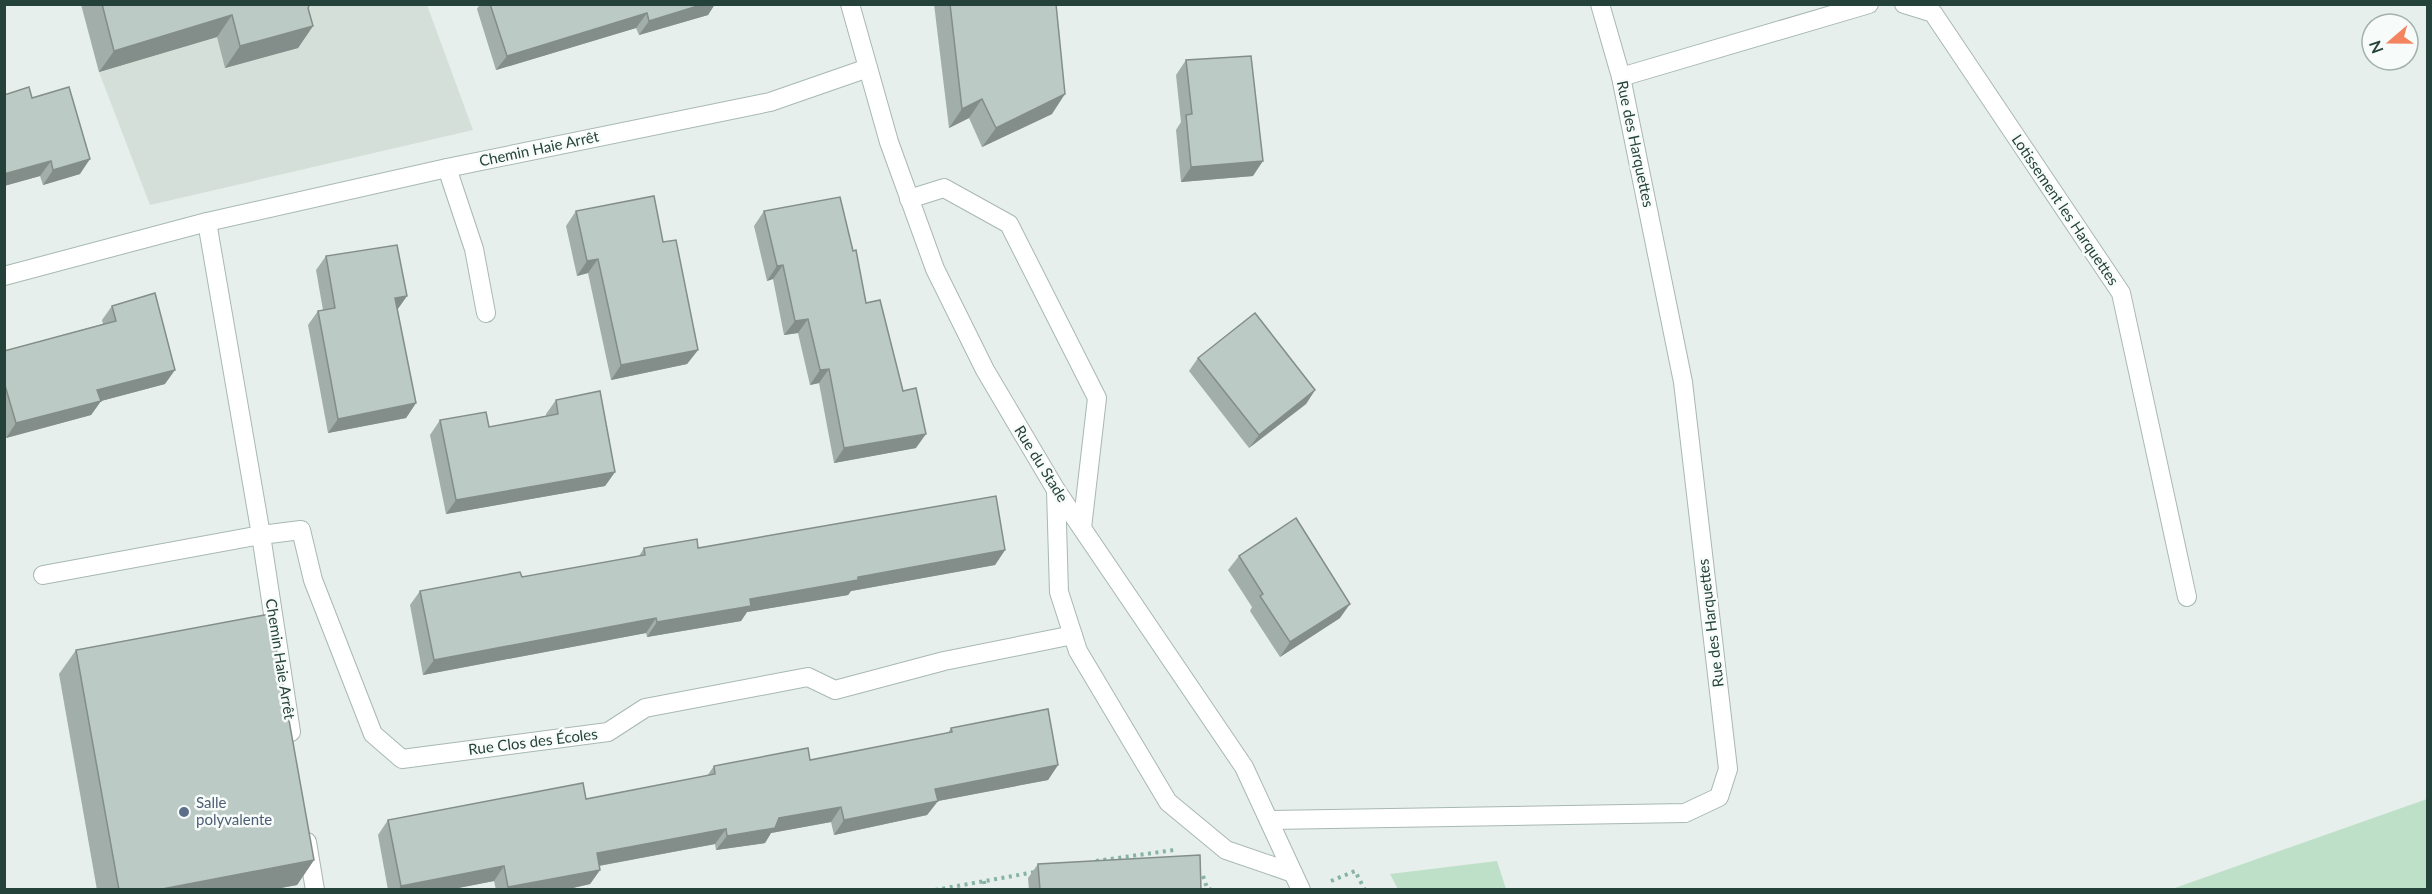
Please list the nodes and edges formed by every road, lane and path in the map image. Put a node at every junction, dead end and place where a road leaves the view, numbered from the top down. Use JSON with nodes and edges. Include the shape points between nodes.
{"nodes":[{"id":1,"x":850,"y":4,"type":"edge"},
{"id":2,"x":1600,"y":4,"type":"edge"},
{"id":3,"x":1869,"y":4,"type":"edge"},
{"id":4,"x":1904,"y":4,"type":"edge"},
{"id":5,"x":868,"y":68,"type":"junction"},
{"id":6,"x":1622,"y":77,"type":"junction"},
{"id":7,"x":447,"y":168,"type":"junction"},
{"id":8,"x":909,"y":199,"type":"junction"},
{"id":9,"x":207,"y":222,"type":"junction"},
{"id":10,"x":4,"y":276,"type":"edge"},
{"id":11,"x":486,"y":313,"type":"dead end"},
{"id":12,"x":1056,"y":490,"type":"junction"},
{"id":13,"x":1082,"y":528,"type":"junction"},
{"id":14,"x":261,"y":535,"type":"junction"},
{"id":15,"x":43,"y":575,"type":"dead end"},
{"id":16,"x":2187,"y":597,"type":"dead end"},
{"id":17,"x":1073,"y":635,"type":"junction"},
{"id":18,"x":293,"y":748,"type":"edge"},
{"id":19,"x":1269,"y":820,"type":"junction"},
{"id":20,"x":306,"y":830,"type":"edge"},
{"id":21,"x":1182,"y":849,"type":"dead end"},
{"id":22,"x":1089,"y":862,"type":"edge"},
{"id":23,"x":1200,"y":868,"type":"edge"},
{"id":24,"x":1042,"y":870,"type":"edge"},
{"id":25,"x":984,"y":881,"type":"junction"},
{"id":26,"x":1297,"y":881,"type":"edge"},
{"id":27,"x":1324,"y":885,"type":"dead end"},
{"id":28,"x":315,"y":890,"type":"edge"},
{"id":29,"x":936,"y":890,"type":"edge"},
{"id":30,"x":985,"y":890,"type":"edge"},
{"id":31,"x":1212,"y":890,"type":"edge"},
{"id":32,"x":1365,"y":890,"type":"edge"}],
"edges":[{"from":1,"to":5,"type":"street","name":"Rue du Stade"},
{"from":2,"to":6,"type":"street","name":"Rue des Harquettes"},
{"from":3,"to":6,"type":"street"},
{"from":4,"to":16,"type":"street","name":"Lotissement les Harquettes","via":[[1933,13],[2121,293]]},
{"from":5,"to":7,"type":"street","name":"Chemin Haie Arrêt","via":[[770,102]]},
{"from":5,"to":8,"type":"street","name":"Rue du Stade"},
{"from":6,"to":19,"type":"street","name":"Rue des Harquettes","via":[[1683,382],[1728,769],[1719,796],[1685,813]]},
{"from":7,"to":9,"type":"street","name":"Chemin Haie Arrêt"},
{"from":7,"to":11,"type":"street","via":[[474,249]]},
{"from":8,"to":12,"type":"street","name":"Rue du Stade","via":[[934,269],[985,370]]},
{"from":8,"to":13,"type":"street","via":[[944,188],[1010,224],[1096,398]]},
{"from":9,"to":10,"type":"street","name":"Chemin Haie Arrêt"},
{"from":9,"to":14,"type":"street","name":"Chemin Haie Arrêt"},
{"from":12,"to":13,"type":"street","name":"Rue du Stade"},
{"from":12,"to":17,"type":"street","via":[[1059,592]]},
{"from":13,"to":19,"type":"street","name":"Rue du Stade","via":[[1244,767]]},
{"from":14,"to":15,"type":"street"},
{"from":14,"to":17,"type":"street","name":"Rue Clos des Écoles","via":[[301,530],[313,580],[373,734],[402,759],[608,732],[645,708],[808,677],[835,690],[944,661]]},
{"from":14,"to":18,"type":"street","name":"Chemin Haie Arrêt"},
{"from":17,"to":26,"type":"street","via":[[1078,651],[1168,802],[1226,850]]},
{"from":19,"to":26,"type":"street","name":"Rue du Stade"},
{"from":20,"to":28,"type":"street"},
{"from":21,"to":22,"type":"path"},
{"from":23,"to":31,"type":"path","via":[[1207,888]]},
{"from":24,"to":25,"type":"path"},
{"from":25,"to":29,"type":"path"},
{"from":25,"to":30,"type":"path"},
{"from":27,"to":32,"type":"path","via":[[1355,870]]}]}
